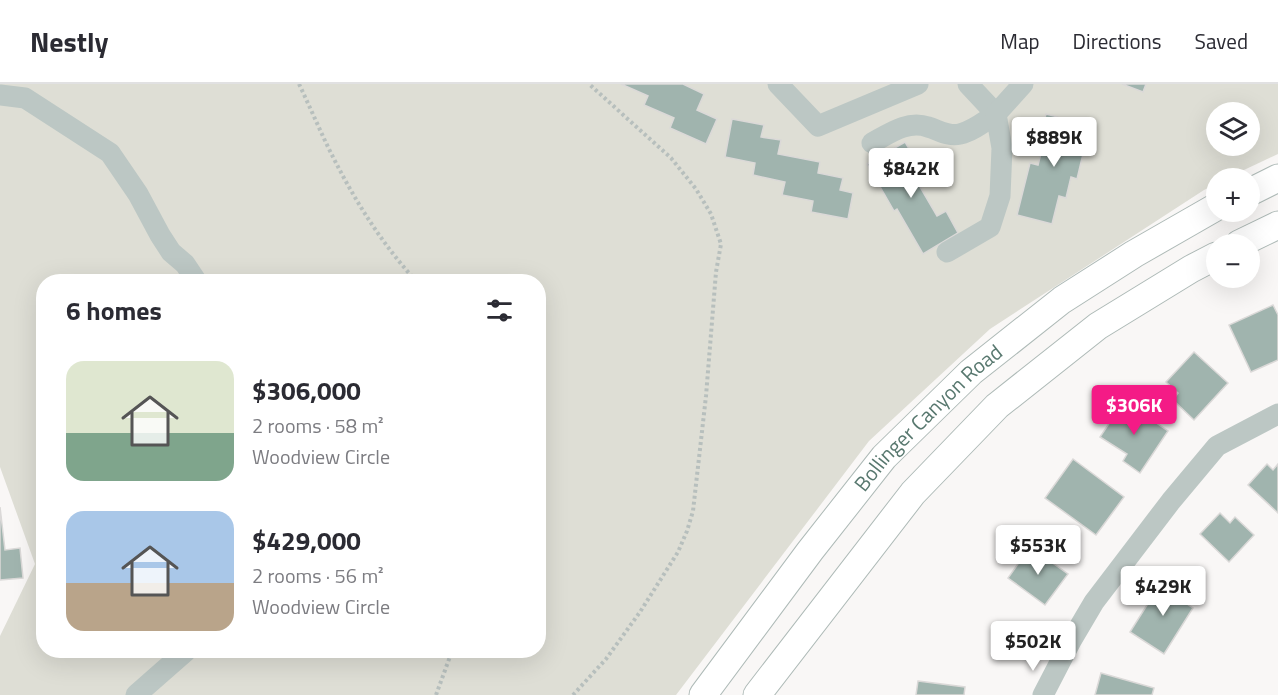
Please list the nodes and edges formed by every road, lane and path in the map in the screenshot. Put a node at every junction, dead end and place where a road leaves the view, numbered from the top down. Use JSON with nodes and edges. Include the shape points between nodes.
{"nodes":[{"id":1,"x":299,"y":84,"type":"edge"},
{"id":2,"x":589,"y":84,"type":"edge"},
{"id":3,"x":778,"y":84,"type":"edge"},
{"id":4,"x":918,"y":84,"type":"edge"},
{"id":5,"x":968,"y":84,"type":"edge"},
{"id":6,"x":1023,"y":84,"type":"edge"},
{"id":7,"x":0,"y":95,"type":"edge"},
{"id":8,"x":996,"y":114,"type":"junction"},
{"id":9,"x":872,"y":143,"type":"dead end"},
{"id":10,"x":1278,"y":178,"type":"edge"},
{"id":11,"x":1260,"y":187,"type":"edge"},
{"id":12,"x":1206,"y":213,"type":"edge"},
{"id":13,"x":1278,"y":225,"type":"edge"},
{"id":14,"x":1260,"y":234,"type":"edge"},
{"id":15,"x":947,"y":252,"type":"dead end"},
{"id":16,"x":1206,"y":261,"type":"edge"},
{"id":17,"x":192,"y":274,"type":"edge"},
{"id":18,"x":410,"y":274,"type":"edge"},
{"id":19,"x":1278,"y":414,"type":"edge"},
{"id":20,"x":178,"y":658,"type":"edge"},
{"id":21,"x":449,"y":658,"type":"edge"},
{"id":22,"x":1058,"y":668,"type":"junction"},
{"id":23,"x":136,"y":695,"type":"edge"},
{"id":24,"x":436,"y":695,"type":"edge"},
{"id":25,"x":573,"y":695,"type":"edge"},
{"id":26,"x":703,"y":695,"type":"edge"},
{"id":27,"x":757,"y":695,"type":"edge"},
{"id":28,"x":1043,"y":695,"type":"edge"},
{"id":29,"x":1058,"y":695,"type":"edge"}],
"edges":[{"from":1,"to":18,"type":"path","via":[[359,206]]},
{"from":2,"to":25,"type":"path","via":[[671,158],[711,214],[721,244],[693,511],[687,531],[640,612],[606,659]]},
{"from":3,"to":4,"type":"street","via":[[818,126]]},
{"from":5,"to":8,"type":"street"},
{"from":6,"to":8,"type":"street"},
{"from":7,"to":17,"type":"street","via":[[25,98],[111,153],[159,235]]},
{"from":8,"to":9,"type":"street","via":[[957,135],[927,126],[902,126]]},
{"from":8,"to":15,"type":"street","via":[[1002,148],[1000,196],[990,227]]},
{"from":10,"to":11,"type":"main road"},
{"from":12,"to":26,"type":"main road","name":"Bollinger Canyon Road","via":[[1062,300],[971,372],[884,457]]},
{"from":13,"to":14,"type":"main road"},
{"from":16,"to":27,"type":"main road","name":"Bollinger Canyon Road","via":[[1098,326],[997,406],[913,493]]},
{"from":19,"to":22,"type":"street","via":[[1217,446],[1094,602]]},
{"from":20,"to":23,"type":"street"},
{"from":21,"to":24,"type":"path"},
{"from":22,"to":28,"type":"street"},
{"from":22,"to":29,"type":"street"}]}
